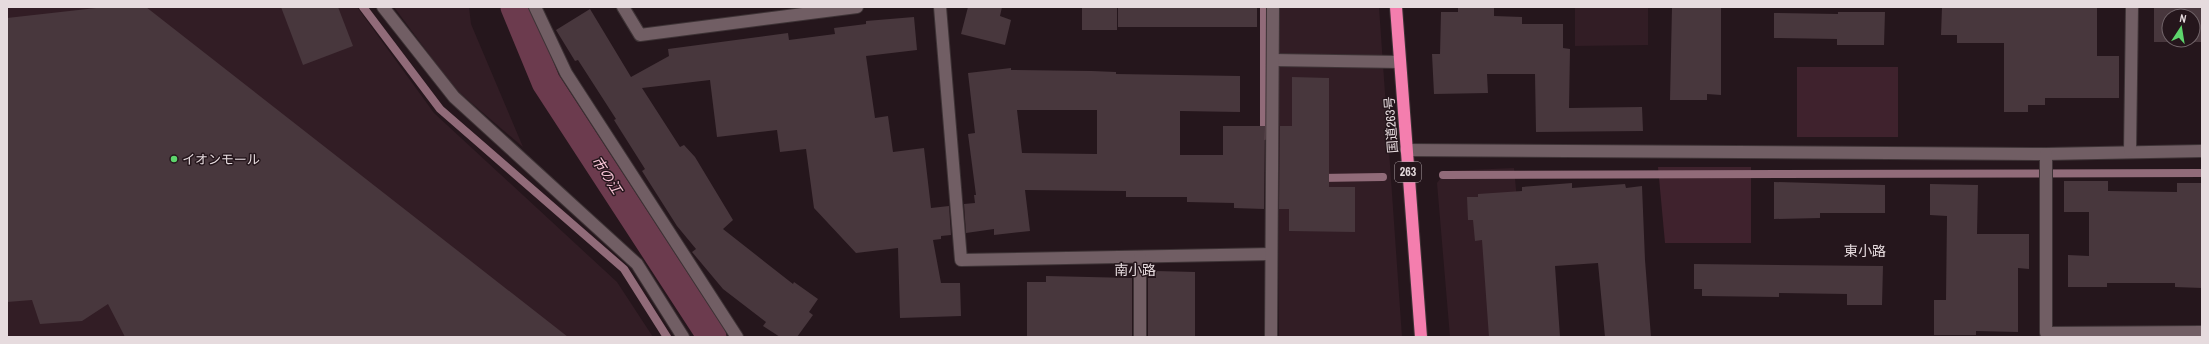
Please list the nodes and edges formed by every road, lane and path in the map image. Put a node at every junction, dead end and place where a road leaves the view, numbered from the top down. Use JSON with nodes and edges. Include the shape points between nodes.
{"nodes":[{"id":1,"x":383,"y":7,"type":"edge"},
{"id":2,"x":534,"y":7,"type":"edge"},
{"id":3,"x":623,"y":7,"type":"edge"},
{"id":4,"x":856,"y":7,"type":"edge"},
{"id":5,"x":940,"y":7,"type":"edge"},
{"id":6,"x":1273,"y":7,"type":"edge"},
{"id":7,"x":1396,"y":7,"type":"edge"},
{"id":8,"x":2132,"y":7,"type":"edge"},
{"id":9,"x":1273,"y":60,"type":"junction"},
{"id":10,"x":1400,"y":62,"type":"junction"},
{"id":11,"x":1406,"y":150,"type":"junction"},
{"id":12,"x":2130,"y":151,"type":"junction"},
{"id":13,"x":2202,"y":151,"type":"edge"},
{"id":14,"x":2046,"y":160,"type":"junction"},
{"id":15,"x":1271,"y":254,"type":"junction"},
{"id":16,"x":1140,"y":257,"type":"junction"},
{"id":17,"x":2202,"y":332,"type":"edge"},
{"id":18,"x":683,"y":337,"type":"edge"},
{"id":19,"x":737,"y":337,"type":"edge"},
{"id":20,"x":1140,"y":337,"type":"edge"},
{"id":21,"x":1271,"y":337,"type":"edge"},
{"id":22,"x":1421,"y":337,"type":"edge"}],
"edges":[{"from":1,"to":18,"type":"street","via":[[454,97],[637,264]]},
{"from":2,"to":19,"type":"street","via":[[566,73]]},
{"from":3,"to":4,"type":"street","via":[[640,35]]},
{"from":5,"to":16,"type":"street","via":[[961,260]]},
{"from":6,"to":9,"type":"street"},
{"from":7,"to":10,"type":"highway","name":"国道263号","number":"263"},
{"from":8,"to":12,"type":"street"},
{"from":9,"to":10,"type":"street"},
{"from":9,"to":15,"type":"street"},
{"from":10,"to":11,"type":"highway","name":"国道263号","number":"263"},
{"from":11,"to":14,"type":"street"},
{"from":11,"to":22,"type":"highway","name":"国道263号","number":"263"},
{"from":12,"to":13,"type":"street"},
{"from":12,"to":14,"type":"street"},
{"from":14,"to":17,"type":"street","via":[[2046,333]]},
{"from":15,"to":16,"type":"street"},
{"from":15,"to":21,"type":"street"},
{"from":16,"to":20,"type":"street"}]}
